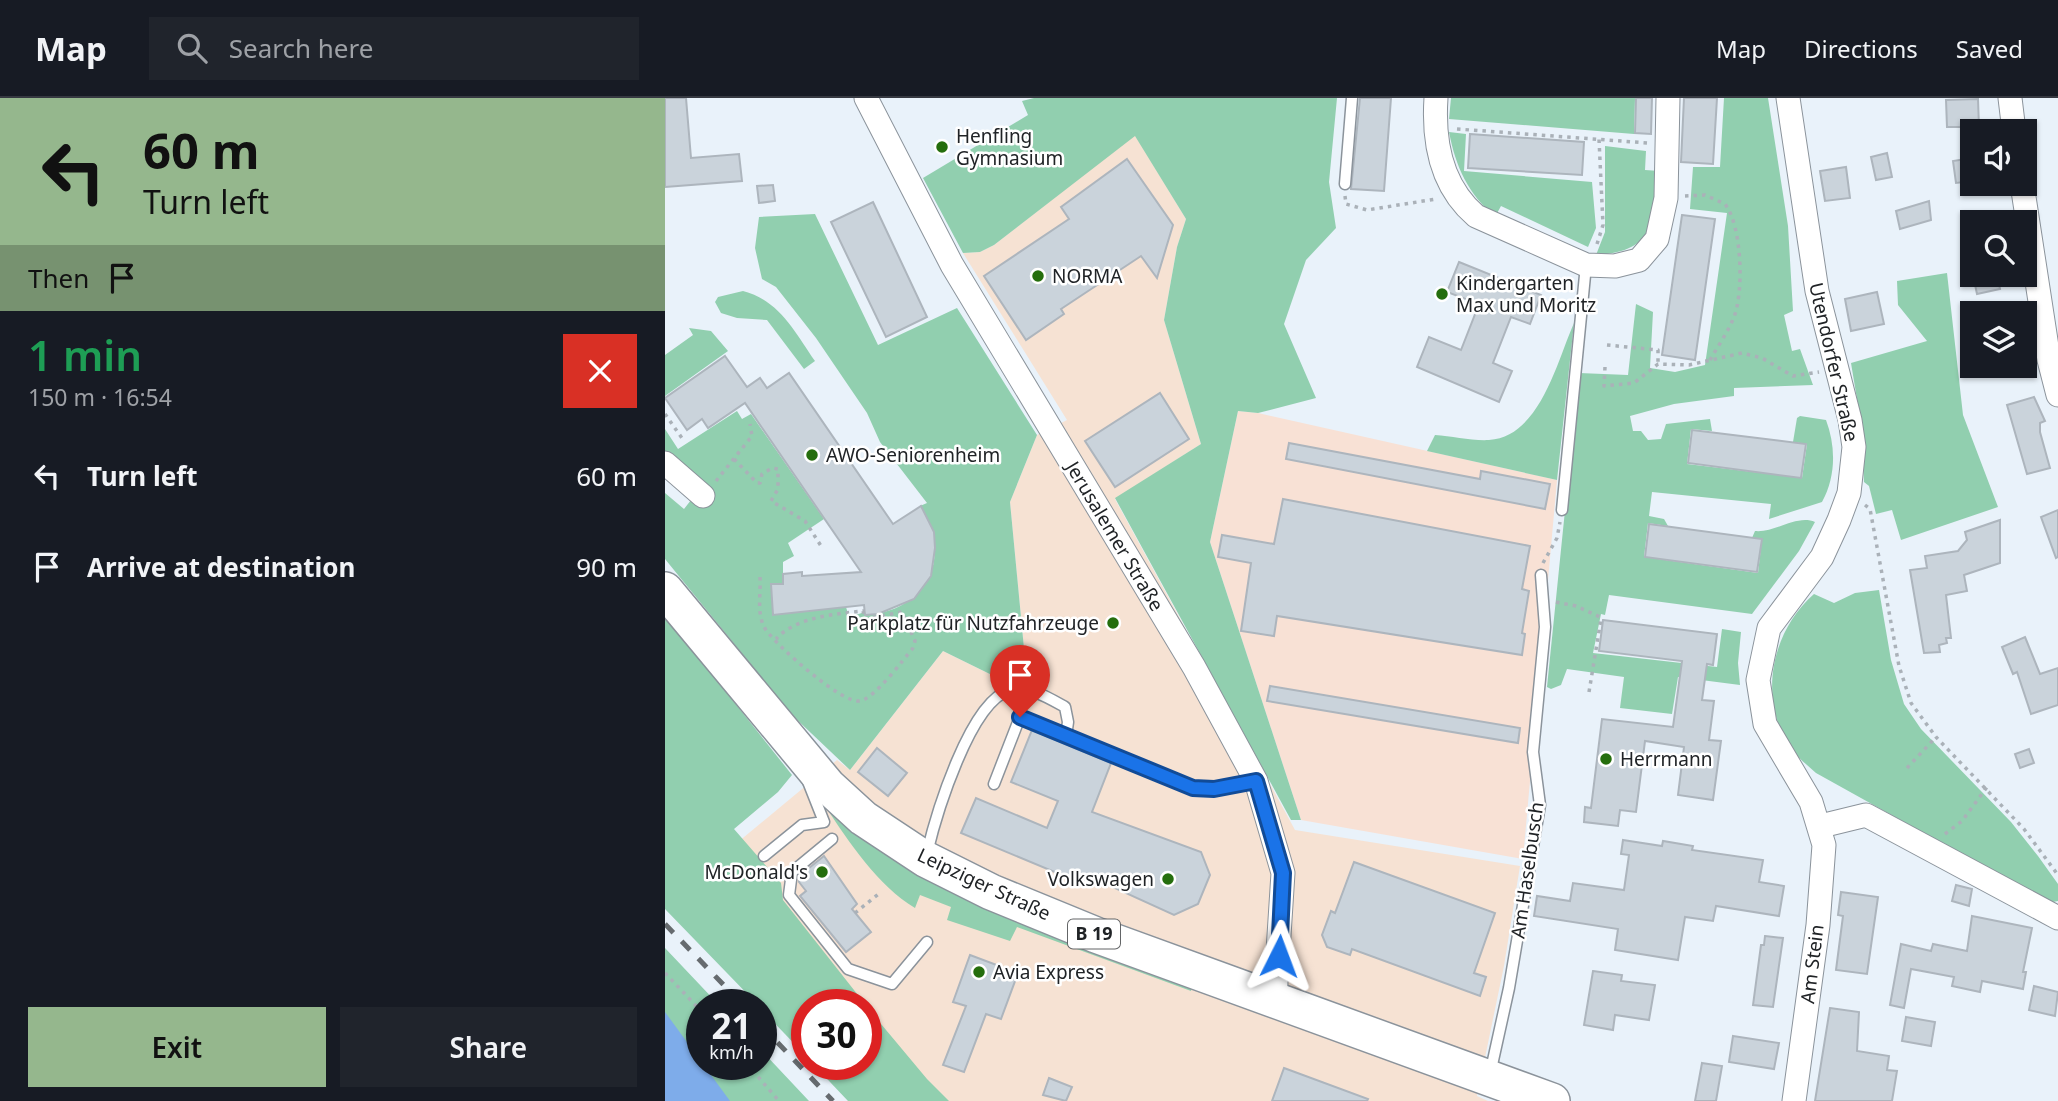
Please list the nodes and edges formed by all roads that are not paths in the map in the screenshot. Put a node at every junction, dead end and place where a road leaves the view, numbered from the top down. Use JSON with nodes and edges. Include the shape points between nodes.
{"nodes":[{"id":1,"x":866,"y":98,"type":"edge"},
{"id":2,"x":1352,"y":98,"type":"edge"},
{"id":3,"x":1436,"y":98,"type":"edge"},
{"id":4,"x":1668,"y":98,"type":"edge"},
{"id":5,"x":1788,"y":98,"type":"edge"},
{"id":6,"x":2010,"y":98,"type":"edge"},
{"id":7,"x":2013,"y":119,"type":"edge"},
{"id":8,"x":1345,"y":184,"type":"road end"},
{"id":9,"x":2024,"y":196,"type":"edge"},
{"id":10,"x":1586,"y":265,"type":"junction"},
{"id":11,"x":2058,"y":395,"type":"edge"},
{"id":12,"x":665,"y":463,"type":"edge"},
{"id":13,"x":703,"y":496,"type":"road end"},
{"id":14,"x":1562,"y":510,"type":"road end"},
{"id":15,"x":1541,"y":575,"type":"road end"},
{"id":16,"x":665,"y":590,"type":"edge"},
{"id":17,"x":1066,"y":736,"type":"junction"},
{"id":18,"x":803,"y":759,"type":"junction"},
{"id":19,"x":1256,"y":781,"type":"junction"},
{"id":20,"x":994,"y":784,"type":"dead end"},
{"id":21,"x":1821,"y":826,"type":"junction"},
{"id":22,"x":832,"y":839,"type":"dead end"},
{"id":23,"x":764,"y":856,"type":"dead end"},
{"id":24,"x":925,"y":859,"type":"junction"},
{"id":25,"x":2058,"y":918,"type":"edge"},
{"id":26,"x":927,"y":942,"type":"dead end"},
{"id":27,"x":1275,"y":998,"type":"junction"},
{"id":28,"x":1489,"y":1078,"type":"junction"},
{"id":29,"x":1552,"y":1101,"type":"edge"},
{"id":30,"x":1794,"y":1101,"type":"edge"}],
"edges":[{"from":1,"to":19,"type":"street","name":"Jerusalemer Straße","via":[[952,265],[1194,667]]},
{"from":2,"to":8,"type":"lane"},
{"from":3,"to":10,"type":"street","via":[[1435,127],[1443,166],[1456,195],[1476,216]]},
{"from":4,"to":10,"type":"street","via":[[1664,207],[1657,239],[1639,260],[1615,266]]},
{"from":5,"to":21,"type":"street","name":"Utendorfer Straße","via":[[1817,291],[1854,447],[1849,493],[1822,557],[1769,628],[1758,680],[1765,724]]},
{"from":6,"to":7,"type":"street"},
{"from":9,"to":11,"type":"street"},
{"from":10,"to":14,"type":"lane"},
{"from":12,"to":13,"type":"street"},
{"from":15,"to":28,"type":"lane","name":"Am Haselbusch","via":[[1545,627],[1533,752],[1540,806]]},
{"from":16,"to":18,"type":"main road","name":"Leipziger Straße","number":"B 19"},
{"from":17,"to":19,"type":"lane","via":[[1193,788]]},
{"from":17,"to":20,"type":"lane","via":[[1020,717]]},
{"from":17,"to":24,"type":"lane","via":[[1065,707],[1048,697],[1013,689],[996,696],[984,708],[941,796]]},
{"from":18,"to":23,"type":"lane","via":[[824,822],[802,825]]},
{"from":18,"to":24,"type":"main road","name":"Leipziger Straße","number":"B 19","via":[[863,818]]},
{"from":19,"to":27,"type":"street","name":"Jerusalemer Straße","via":[[1283,873]]},
{"from":21,"to":25,"type":"street","via":[[1866,815]]},
{"from":21,"to":30,"type":"street","name":"Am Stein","via":[[1824,862]]},
{"from":22,"to":26,"type":"lane","via":[[792,873],[789,895],[848,969],[892,984]]},
{"from":24,"to":27,"type":"main road","name":"Leipziger Straße","number":"B 19","via":[[991,892],[1097,935]]},
{"from":27,"to":28,"type":"main road","name":"Leipziger Straße","number":"B 19"},
{"from":28,"to":29,"type":"main road","name":"Leipziger Straße","number":"B 19"}]}
